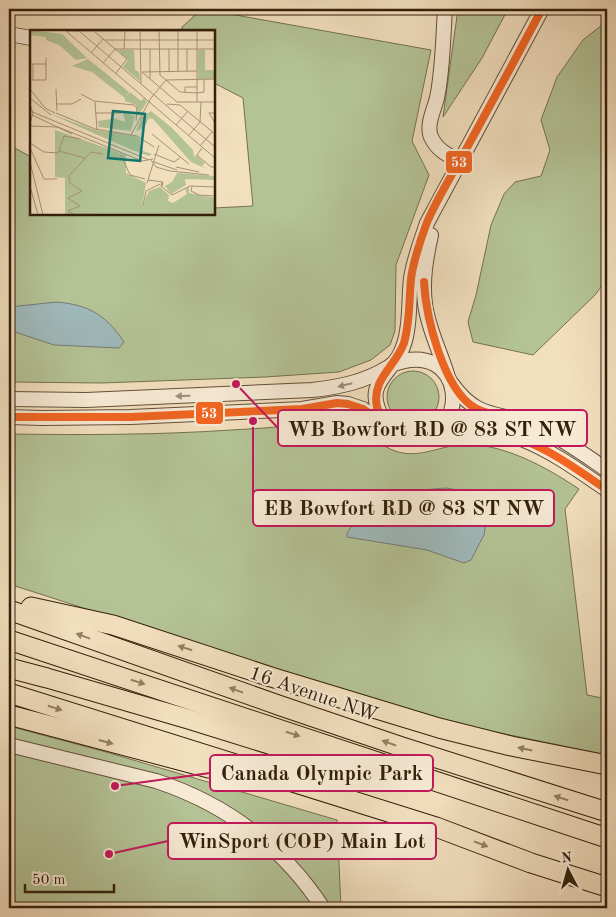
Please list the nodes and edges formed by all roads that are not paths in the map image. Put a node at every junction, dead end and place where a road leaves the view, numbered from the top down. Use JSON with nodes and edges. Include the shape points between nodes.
{"nodes":[{"id":1,"x":445,"y":9,"type":"edge"},
{"id":2,"x":542,"y":9,"type":"edge"},
{"id":3,"x":9,"y":34,"type":"edge"},
{"id":4,"x":30,"y":38,"type":"edge"},
{"id":5,"x":460,"y":161,"type":"junction"},
{"id":6,"x":438,"y":202,"type":"junction"},
{"id":7,"x":390,"y":365,"type":"junction"},
{"id":8,"x":450,"y":381,"type":"junction"},
{"id":9,"x":9,"y":399,"type":"edge"},
{"id":10,"x":9,"y":417,"type":"edge"},
{"id":11,"x":386,"y":424,"type":"junction"},
{"id":12,"x":428,"y":434,"type":"junction"},
{"id":13,"x":607,"y":470,"type":"edge"},
{"id":14,"x":607,"y":490,"type":"edge"},
{"id":15,"x":9,"y":602,"type":"edge"},
{"id":16,"x":9,"y":610,"type":"edge"},
{"id":17,"x":9,"y":640,"type":"edge"},
{"id":18,"x":9,"y":668,"type":"edge"},
{"id":19,"x":9,"y":694,"type":"edge"},
{"id":20,"x":9,"y":715,"type":"edge"},
{"id":21,"x":9,"y":745,"type":"edge"},
{"id":22,"x":607,"y":765,"type":"edge"},
{"id":23,"x":501,"y":804,"type":"junction"},
{"id":24,"x":607,"y":812,"type":"edge"},
{"id":25,"x":436,"y":827,"type":"junction"},
{"id":26,"x":607,"y":838,"type":"edge"},
{"id":27,"x":607,"y":887,"type":"edge"},
{"id":28,"x":323,"y":908,"type":"edge"}],
"edges":[{"from":1,"to":5,"type":"street","via":[[440,77],[430,134],[437,148]]},
{"from":2,"to":5,"type":"street"},
{"from":3,"to":4,"type":"street"},
{"from":5,"to":6,"type":"street"},
{"from":6,"to":7,"type":"street","via":[[416,254],[404,343]]},
{"from":6,"to":8,"type":"street","via":[[424,264],[425,304]]},
{"from":7,"to":8,"type":"street","via":[[406,359],[422,359],[437,365]]},
{"from":7,"to":9,"type":"street","one_way":true,"via":[[358,382],[312,390],[86,400]]},
{"from":7,"to":11,"type":"street","via":[[380,379],[375,397]]},
{"from":8,"to":12,"type":"street","via":[[454,402],[452,410],[442,425]]},
{"from":8,"to":13,"type":"street","via":[[461,397],[476,408],[536,426],[564,440]]},
{"from":10,"to":11,"type":"street","via":[[151,416],[302,409],[337,403],[363,409]]},
{"from":11,"to":12,"type":"street","via":[[404,435]]},
{"from":12,"to":14,"type":"street","via":[[459,428],[487,429],[522,438],[550,451]]},
{"from":22,"to":15,"type":"highway","one_way":true,"via":[[439,728],[289,683],[113,624]]},
{"from":24,"to":16,"type":"highway","name":"16 Avenue NW","one_way":true,"via":[[328,722]]},
{"from":17,"to":23,"type":"highway","one_way":true},
{"from":18,"to":23,"type":"highway","via":[[311,757]]},
{"from":19,"to":25,"type":"highway","one_way":true},
{"from":20,"to":25,"type":"highway","one_way":true},
{"from":21,"to":28,"type":"street","via":[[156,781],[211,804],[245,825],[276,851]]},
{"from":23,"to":26,"type":"highway"},
{"from":25,"to":27,"type":"highway","one_way":true,"via":[[531,863]]}]}
